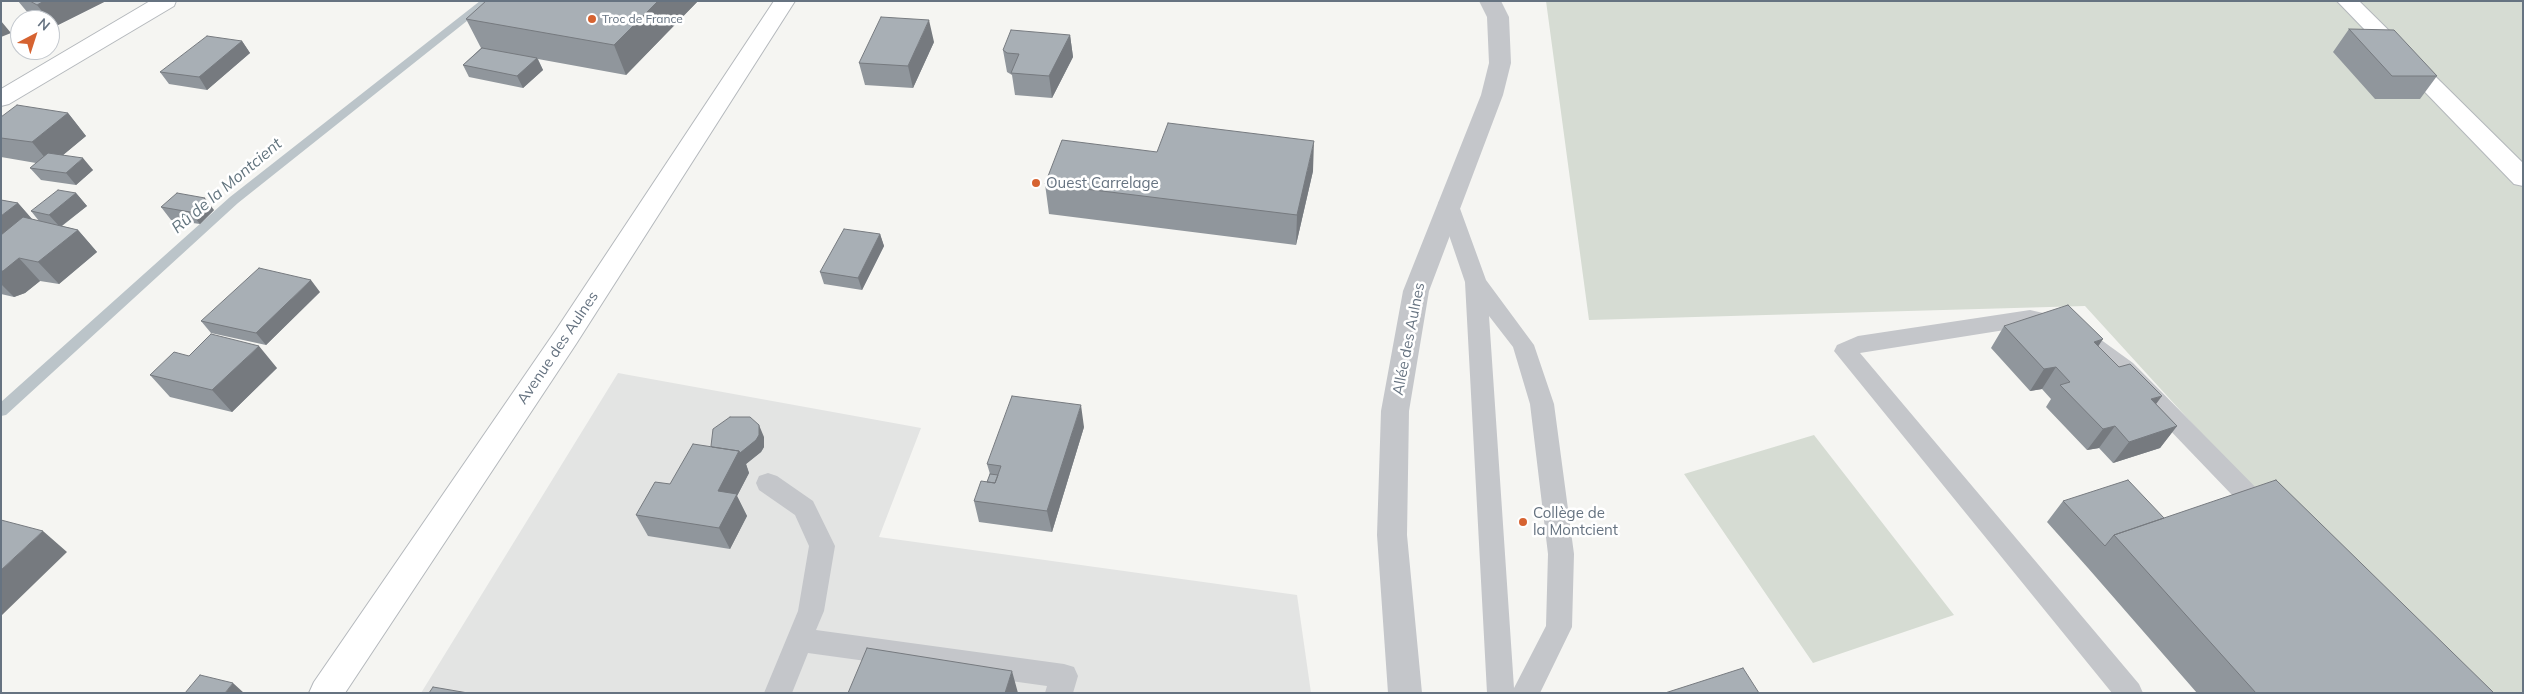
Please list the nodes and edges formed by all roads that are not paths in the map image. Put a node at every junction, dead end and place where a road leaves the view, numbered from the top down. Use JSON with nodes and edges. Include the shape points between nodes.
{"nodes":[{"id":1,"x":166,"y":1,"type":"edge"},
{"id":2,"x":785,"y":1,"type":"edge"},
{"id":3,"x":1490,"y":1,"type":"edge"},
{"id":4,"x":2348,"y":1,"type":"edge"},
{"id":5,"x":1,"y":100,"type":"edge"},
{"id":6,"x":2523,"y":178,"type":"edge"},
{"id":7,"x":1448,"y":203,"type":"junction"},
{"id":8,"x":1476,"y":282,"type":"junction"},
{"id":9,"x":768,"y":483,"type":"dead end"},
{"id":10,"x":2281,"y":531,"type":"edge"},
{"id":11,"x":799,"y":640,"type":"junction"},
{"id":12,"x":326,"y":693,"type":"edge"},
{"id":13,"x":778,"y":693,"type":"edge"},
{"id":14,"x":1059,"y":693,"type":"edge"},
{"id":15,"x":1405,"y":693,"type":"edge"},
{"id":16,"x":1501,"y":693,"type":"edge"},
{"id":17,"x":1526,"y":693,"type":"edge"},
{"id":18,"x":2129,"y":693,"type":"edge"}],
"edges":[{"from":1,"to":5,"type":"main road"},
{"from":2,"to":12,"type":"main road","name":"Avenue des Aulnes","via":[[566,337]]},
{"from":3,"to":7,"type":"street","name":"Allée des Aulnes","via":[[1498,17],[1500,63],[1492,95]]},
{"from":4,"to":6,"type":"main road"},
{"from":7,"to":8,"type":"lane"},
{"from":7,"to":15,"type":"street","name":"Allée des Aulnes","via":[[1416,291],[1395,411],[1392,535]]},
{"from":8,"to":16,"type":"lane"},
{"from":8,"to":17,"type":"lane","via":[[1523,345],[1542,404],[1560,545],[1559,627]]},
{"from":9,"to":11,"type":"lane","via":[[804,508],[822,546],[811,611]]},
{"from":10,"to":18,"type":"lane","via":[[2125,369],[2070,330],[2052,322],[2030,318],[1858,344],[1845,351]]},
{"from":11,"to":13,"type":"lane"},
{"from":11,"to":14,"type":"lane","via":[[1064,676]]}]}
